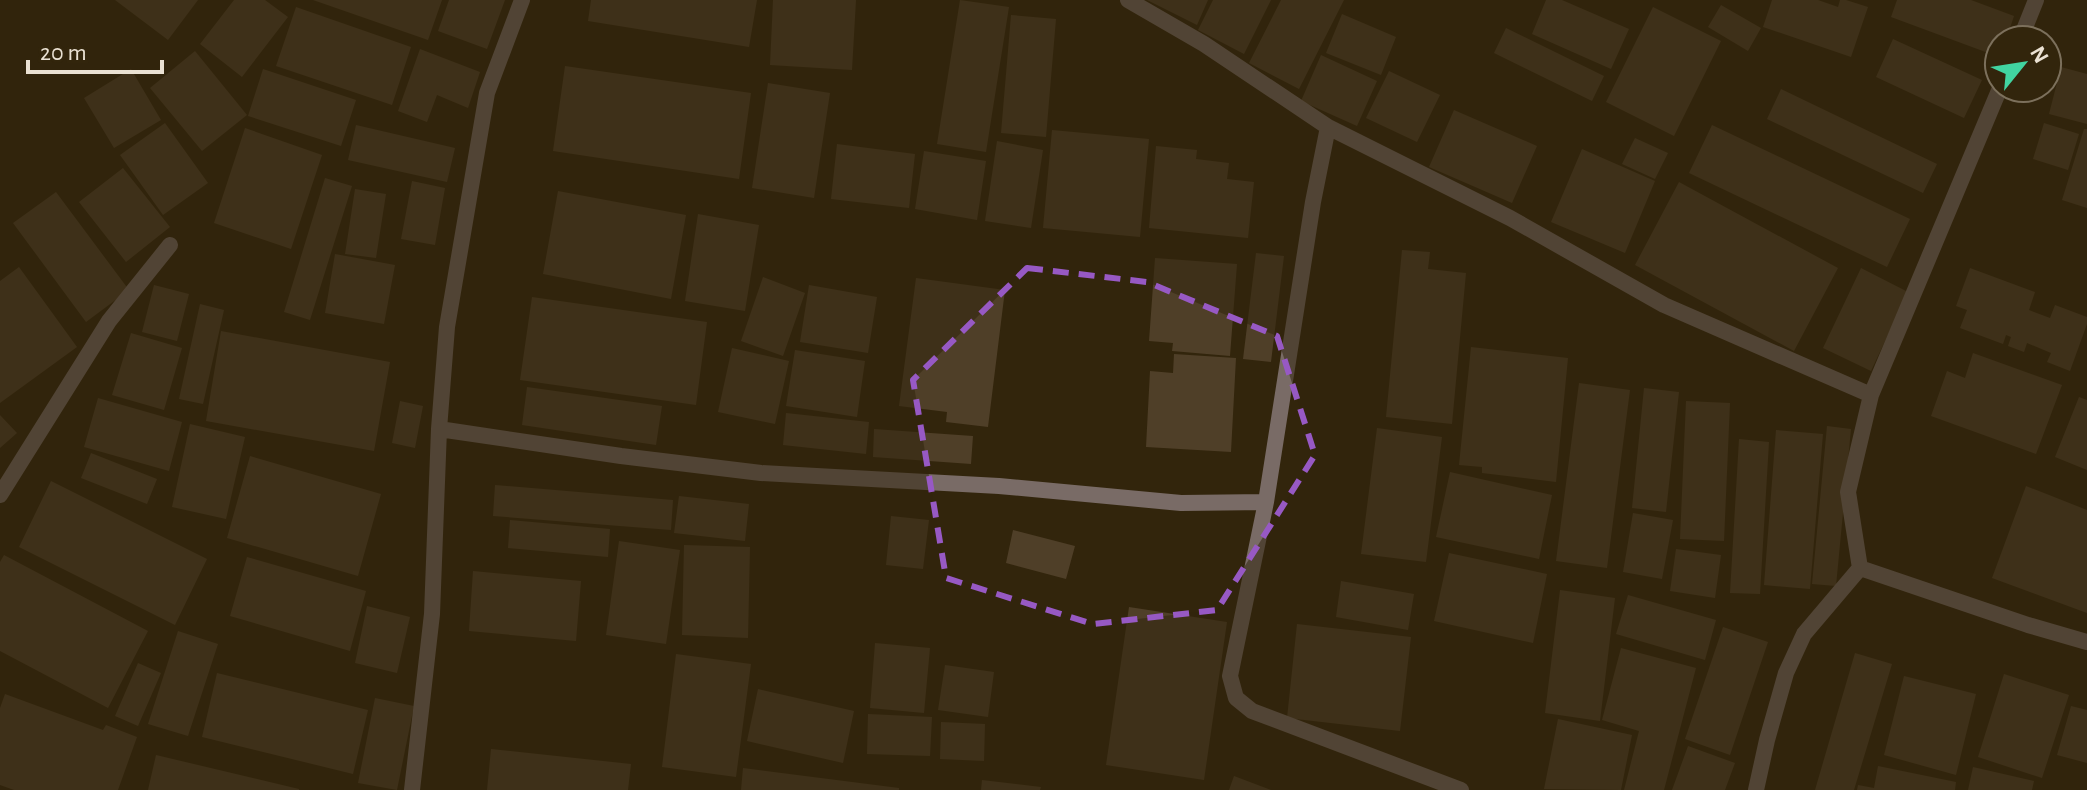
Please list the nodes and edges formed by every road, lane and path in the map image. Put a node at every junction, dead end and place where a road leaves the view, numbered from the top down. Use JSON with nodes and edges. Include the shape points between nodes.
{"nodes":[{"id":1,"x":522,"y":0,"type":"edge"},
{"id":2,"x":1128,"y":0,"type":"edge"},
{"id":3,"x":2036,"y":0,"type":"edge"},
{"id":4,"x":2026,"y":24,"type":"edge"},
{"id":5,"x":1993,"y":104,"type":"edge"},
{"id":6,"x":1328,"y":127,"type":"junction"},
{"id":7,"x":170,"y":245,"type":"dead end"},
{"id":8,"x":1871,"y":395,"type":"junction"},
{"id":9,"x":439,"y":429,"type":"junction"},
{"id":10,"x":0,"y":495,"type":"edge"},
{"id":11,"x":1266,"y":502,"type":"junction"},
{"id":12,"x":1860,"y":568,"type":"junction"},
{"id":13,"x":2087,"y":642,"type":"edge"},
{"id":14,"x":412,"y":790,"type":"edge"},
{"id":15,"x":1461,"y":790,"type":"edge"},
{"id":16,"x":1756,"y":790,"type":"edge"}],
"edges":[{"from":1,"to":9,"type":"street","via":[[487,93],[447,327]]},
{"from":2,"to":6,"type":"street"},
{"from":3,"to":4,"type":"street"},
{"from":5,"to":8,"type":"street"},
{"from":6,"to":8,"type":"street","via":[[1510,218],[1664,305]]},
{"from":6,"to":11,"type":"street"},
{"from":7,"to":10,"type":"street","via":[[109,321]]},
{"from":8,"to":12,"type":"street","via":[[1848,492]]},
{"from":9,"to":11,"type":"street","via":[[761,473],[1181,503]]},
{"from":9,"to":14,"type":"street","via":[[432,614]]},
{"from":11,"to":15,"type":"street","via":[[1230,676],[1236,698],[1252,711]]},
{"from":12,"to":13,"type":"street"},
{"from":12,"to":16,"type":"street","via":[[1804,634],[1786,673]]}]}
